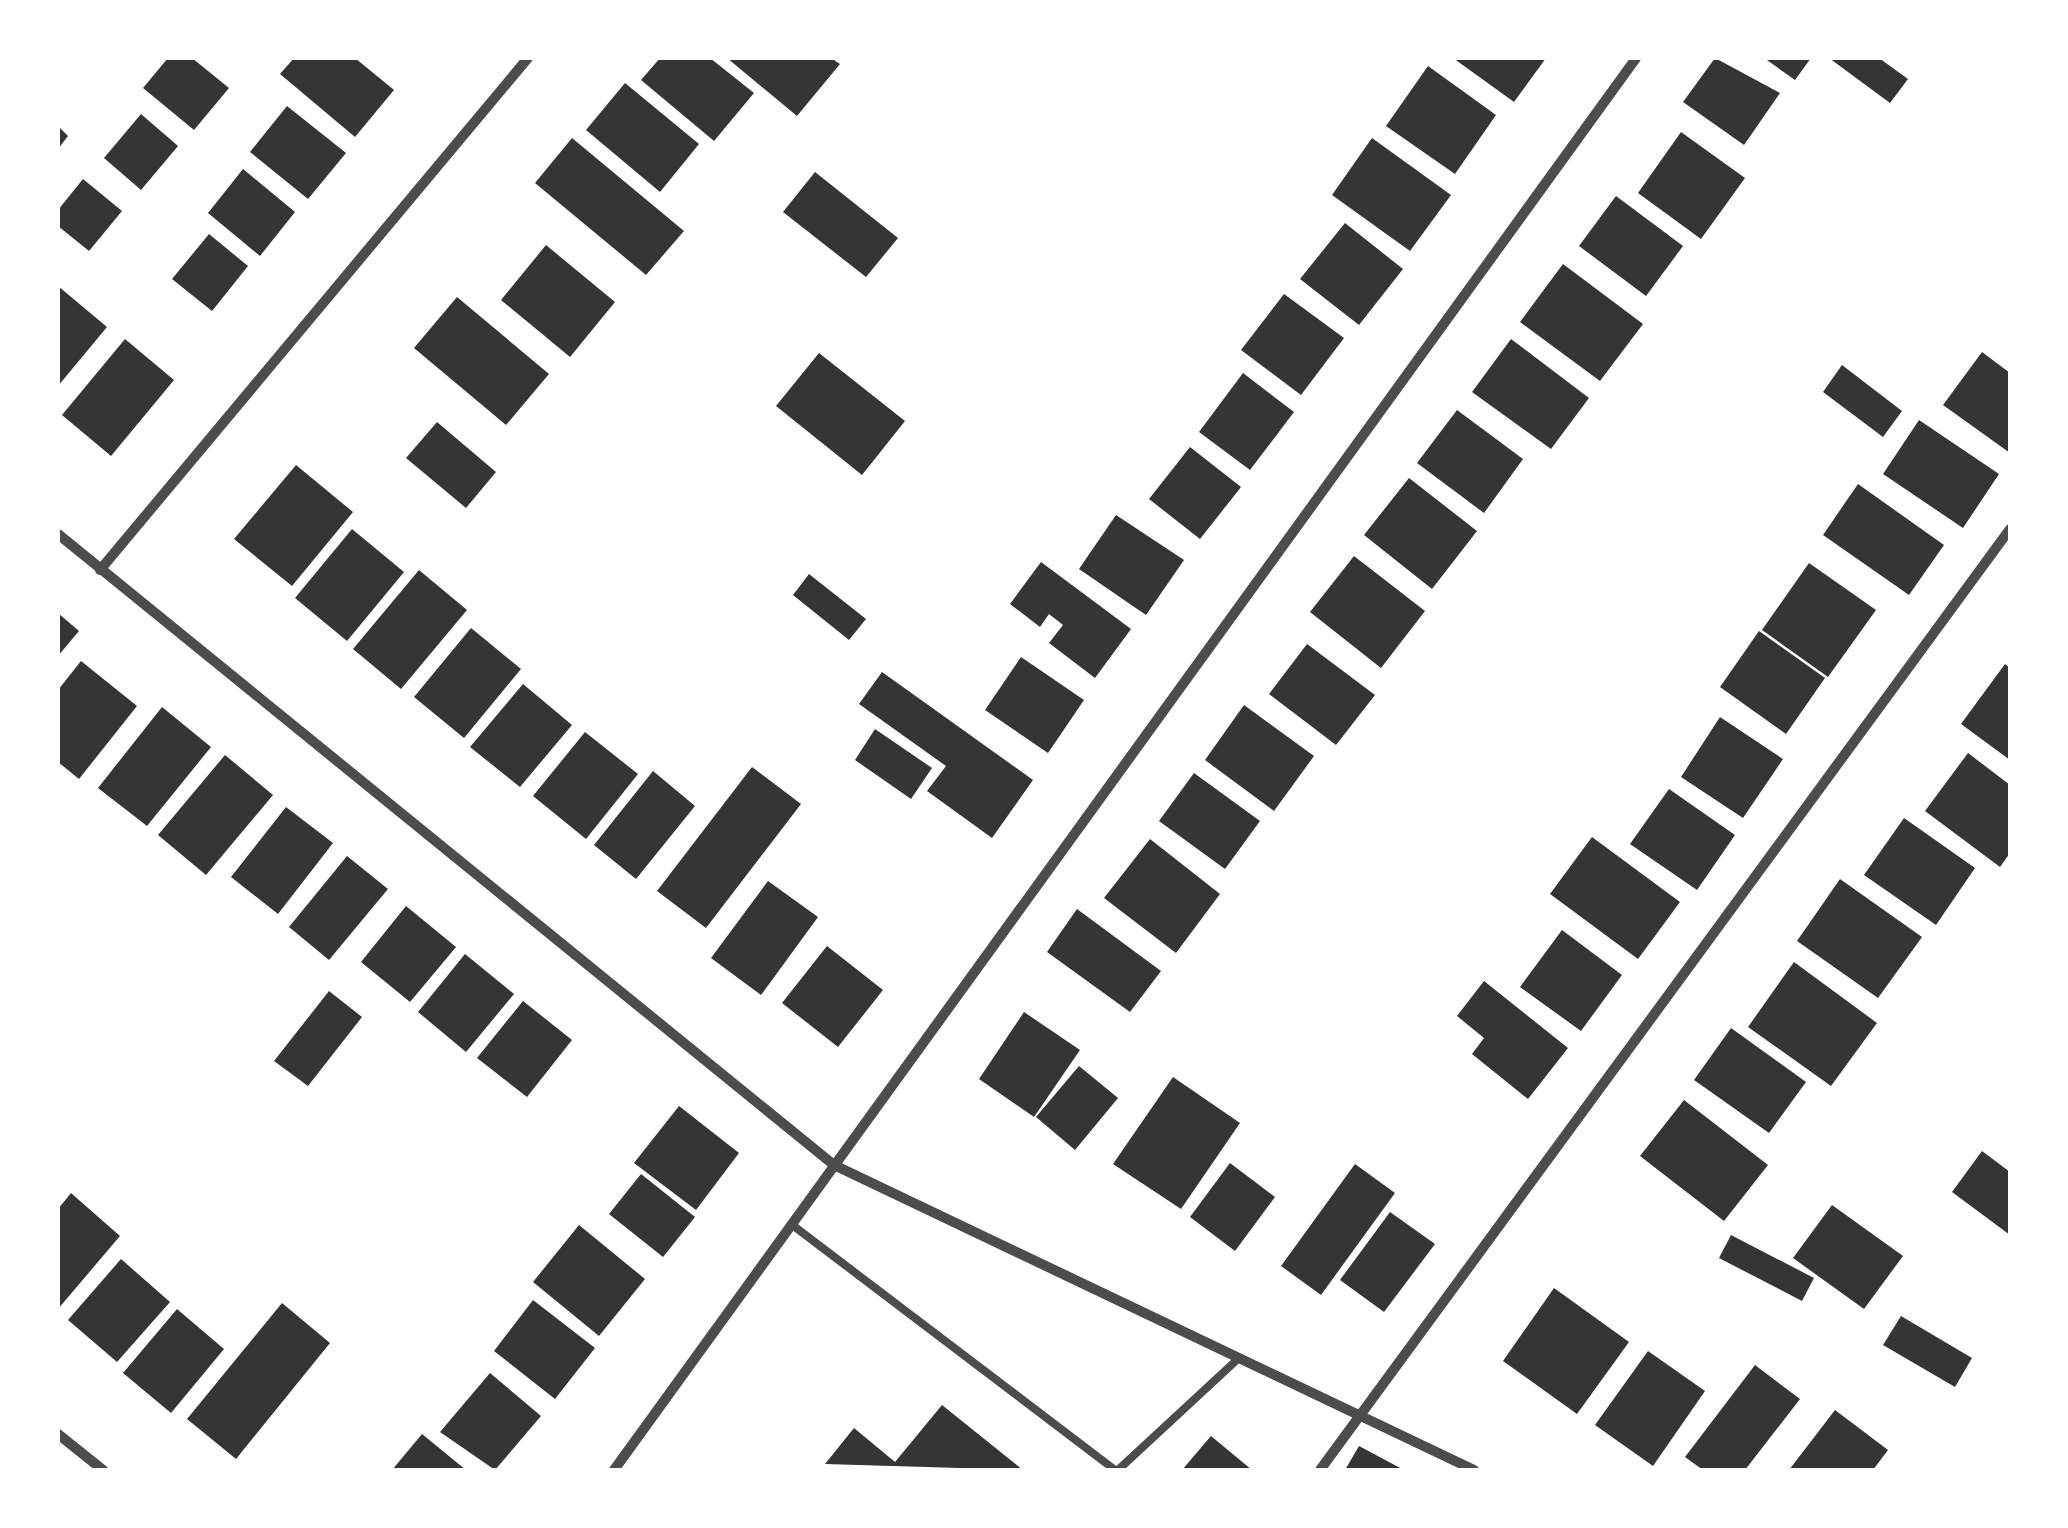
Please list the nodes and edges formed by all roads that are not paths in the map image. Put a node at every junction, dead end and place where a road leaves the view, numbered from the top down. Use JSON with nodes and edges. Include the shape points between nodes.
{"nodes":[{"id":1,"x":528,"y":58,"type":"edge"},
{"id":2,"x":1636,"y":58,"type":"edge"},
{"id":3,"x":2010,"y":529,"type":"edge"},
{"id":4,"x":58,"y":534,"type":"edge"},
{"id":5,"x":100,"y":570,"type":"junction"},
{"id":6,"x":834,"y":1165,"type":"junction"},
{"id":7,"x":791,"y":1224,"type":"junction"},
{"id":8,"x":1241,"y":1356,"type":"junction"},
{"id":9,"x":1361,"y":1414,"type":"junction"},
{"id":10,"x":58,"y":1434,"type":"edge"},
{"id":11,"x":103,"y":1470,"type":"edge"},
{"id":12,"x":614,"y":1470,"type":"edge"},
{"id":13,"x":1117,"y":1470,"type":"edge"},
{"id":14,"x":1320,"y":1470,"type":"edge"},
{"id":15,"x":1474,"y":1470,"type":"edge"}],
"edges":[{"from":1,"to":5,"type":"street"},
{"from":2,"to":6,"type":"street"},
{"from":3,"to":9,"type":"street"},
{"from":4,"to":5,"type":"street"},
{"from":5,"to":6,"type":"street"},
{"from":6,"to":7,"type":"street"},
{"from":6,"to":8,"type":"street"},
{"from":7,"to":12,"type":"street"},
{"from":7,"to":13,"type":"lane"},
{"from":8,"to":9,"type":"street"},
{"from":8,"to":13,"type":"lane"},
{"from":9,"to":14,"type":"street"},
{"from":9,"to":15,"type":"street"},
{"from":10,"to":11,"type":"street"}]}
